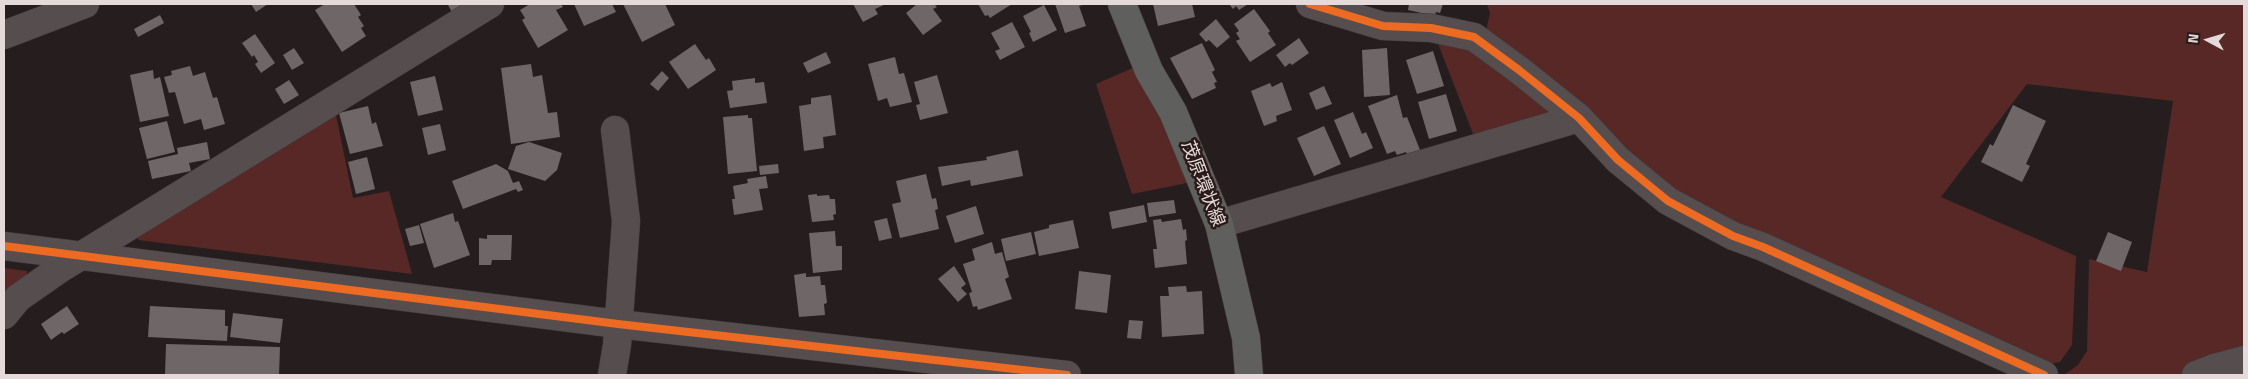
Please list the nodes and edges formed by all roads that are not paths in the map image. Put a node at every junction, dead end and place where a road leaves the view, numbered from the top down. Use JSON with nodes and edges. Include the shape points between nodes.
{"nodes":[{"id":1,"x":85,"y":4,"type":"edge"},
{"id":2,"x":490,"y":4,"type":"edge"},
{"id":3,"x":1122,"y":4,"type":"edge"},
{"id":4,"x":1310,"y":4,"type":"edge"},
{"id":5,"x":4,"y":35,"type":"edge"},
{"id":6,"x":1579,"y":118,"type":"junction"},
{"id":7,"x":615,"y":130,"type":"dead end"},
{"id":8,"x":1219,"y":224,"type":"junction"},
{"id":9,"x":4,"y":246,"type":"edge"},
{"id":10,"x":83,"y":256,"type":"junction"},
{"id":11,"x":4,"y":315,"type":"edge"},
{"id":12,"x":618,"y":324,"type":"junction"},
{"id":13,"x":2244,"y":360,"type":"edge"},
{"id":14,"x":612,"y":375,"type":"edge"},
{"id":15,"x":1067,"y":375,"type":"edge"},
{"id":16,"x":1249,"y":375,"type":"edge"},
{"id":17,"x":2044,"y":375,"type":"edge"},
{"id":18,"x":2196,"y":375,"type":"edge"}],
"edges":[{"from":1,"to":5,"type":"street"},
{"from":2,"to":10,"type":"street"},
{"from":3,"to":8,"type":"main road","name":"茂原環状線","via":[[1150,71],[1173,112]]},
{"from":4,"to":6,"type":"street","via":[[1383,26],[1431,28],[1474,37]]},
{"from":6,"to":8,"type":"street"},
{"from":6,"to":17,"type":"street","via":[[1618,160],[1668,201],[1704,222]]},
{"from":7,"to":12,"type":"street","via":[[626,221]]},
{"from":8,"to":16,"type":"main road","name":"茂原環状線","via":[[1246,338]]},
{"from":9,"to":10,"type":"street"},
{"from":10,"to":11,"type":"street","via":[[18,298]]},
{"from":10,"to":12,"type":"street"},
{"from":12,"to":14,"type":"street"},
{"from":12,"to":15,"type":"street"},
{"from":13,"to":18,"type":"street"}]}
